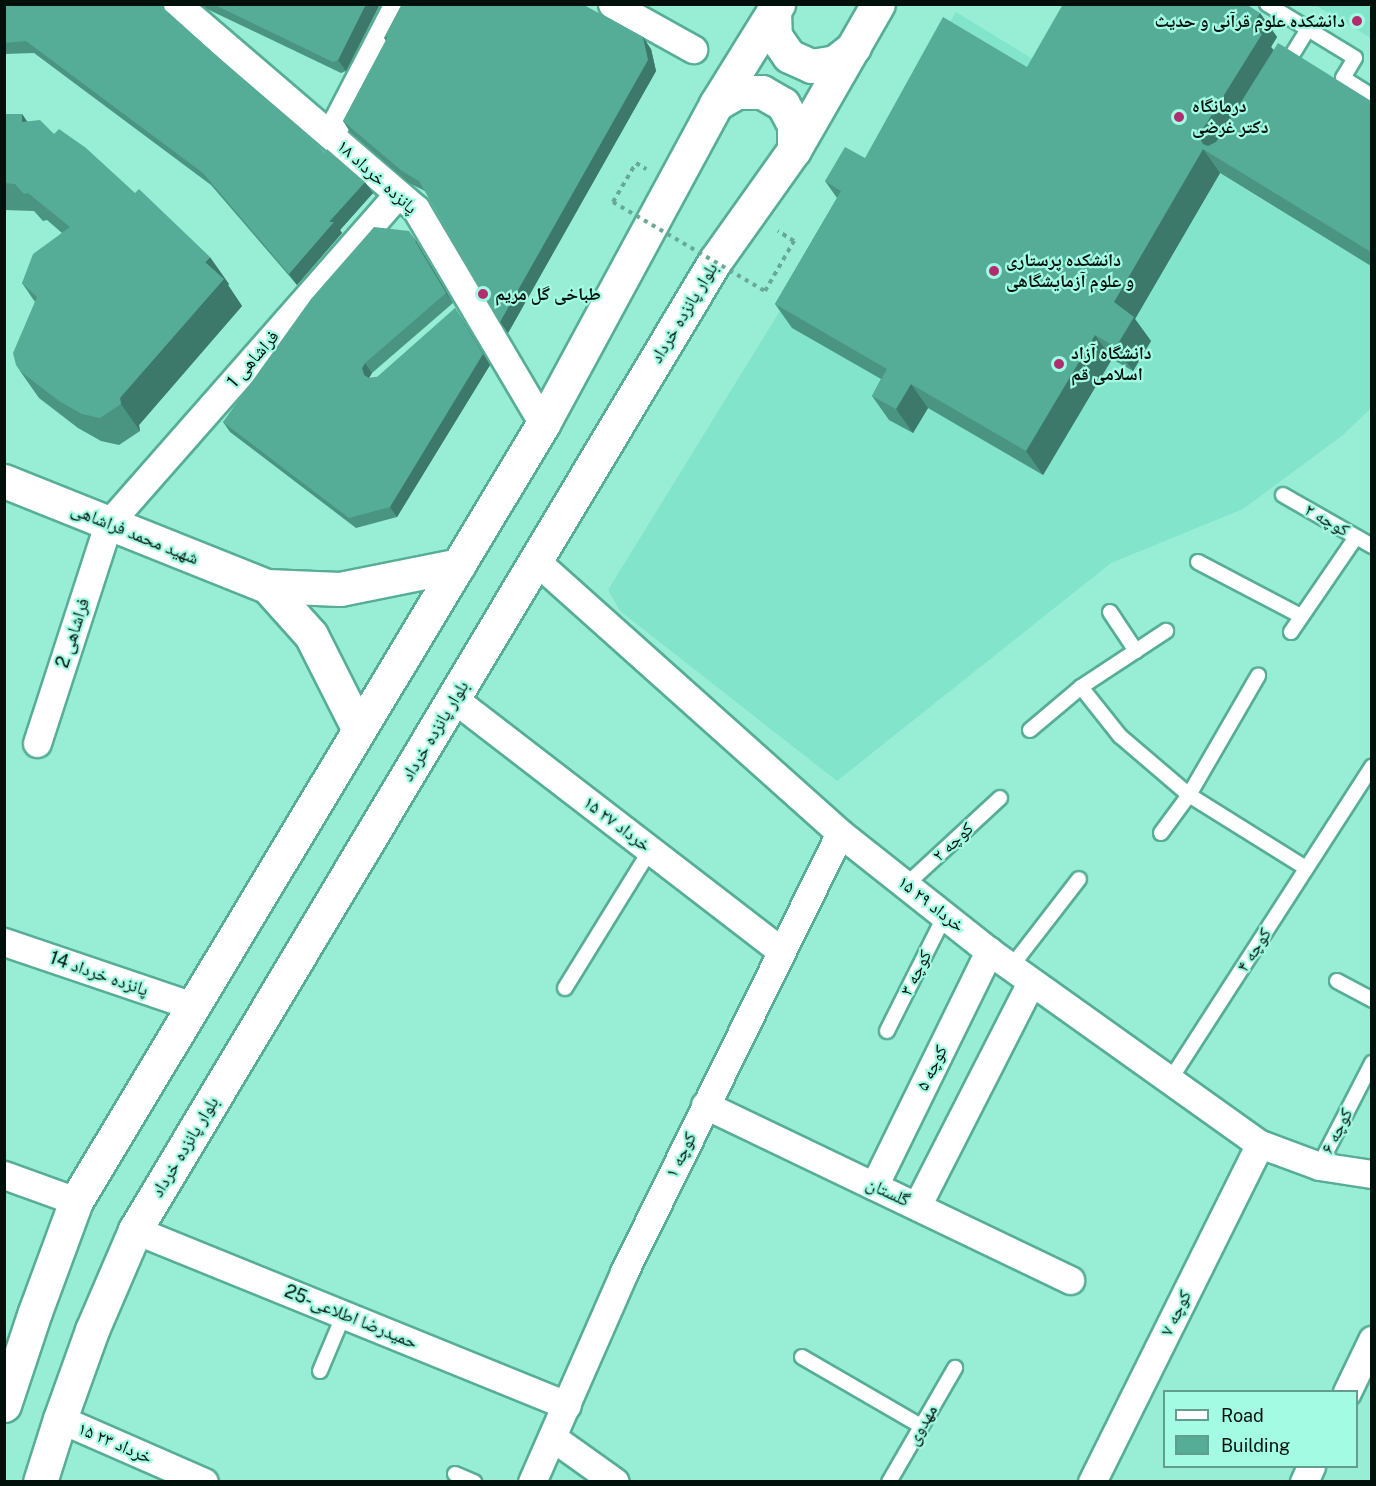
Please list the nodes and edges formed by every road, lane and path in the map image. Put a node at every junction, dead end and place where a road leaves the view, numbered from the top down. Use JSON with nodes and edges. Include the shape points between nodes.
{"nodes":[{"id":1,"x":177,"y":4,"type":"edge"},
{"id":2,"x":398,"y":4,"type":"edge"},
{"id":3,"x":612,"y":4,"type":"edge"},
{"id":4,"x":878,"y":4,"type":"edge"},
{"id":5,"x":1267,"y":4,"type":"edge"},
{"id":6,"x":776,"y":8,"type":"edge"},
{"id":7,"x":1308,"y":30,"type":"junction"},
{"id":8,"x":854,"y":47,"type":"junction"},
{"id":9,"x":693,"y":49,"type":"dead end"},
{"id":10,"x":1276,"y":80,"type":"edge"},
{"id":11,"x":1371,"y":96,"type":"edge"},
{"id":12,"x":716,"y":104,"type":"junction"},
{"id":13,"x":330,"y":135,"type":"junction"},
{"id":14,"x":794,"y":150,"type":"junction"},
{"id":15,"x":636,"y":163,"type":"dead end"},
{"id":16,"x":398,"y":194,"type":"junction"},
{"id":17,"x":794,"y":241,"type":"dead end"},
{"id":18,"x":543,"y":424,"type":"junction"},
{"id":19,"x":4,"y":481,"type":"edge"},
{"id":20,"x":1283,"y":495,"type":"dead end"},
{"id":21,"x":108,"y":524,"type":"junction"},
{"id":22,"x":1356,"y":537,"type":"junction"},
{"id":23,"x":1371,"y":546,"type":"edge"},
{"id":24,"x":536,"y":561,"type":"junction"},
{"id":25,"x":1198,"y":562,"type":"dead end"},
{"id":26,"x":459,"y":565,"type":"junction"},
{"id":27,"x":267,"y":586,"type":"junction"},
{"id":28,"x":1110,"y":612,"type":"dead end"},
{"id":29,"x":1301,"y":616,"type":"junction"},
{"id":30,"x":1166,"y":631,"type":"dead end"},
{"id":31,"x":1291,"y":632,"type":"dead end"},
{"id":32,"x":1136,"y":651,"type":"junction"},
{"id":33,"x":1258,"y":676,"type":"dead end"},
{"id":34,"x":1081,"y":687,"type":"junction"},
{"id":35,"x":454,"y":699,"type":"junction"},
{"id":36,"x":359,"y":730,"type":"junction"},
{"id":37,"x":1030,"y":730,"type":"dead end"},
{"id":38,"x":37,"y":743,"type":"dead end"},
{"id":39,"x":1371,"y":766,"type":"edge"},
{"id":40,"x":1189,"y":795,"type":"junction"},
{"id":41,"x":1000,"y":798,"type":"dead end"},
{"id":42,"x":840,"y":833,"type":"junction"},
{"id":43,"x":1161,"y":833,"type":"dead end"},
{"id":44,"x":651,"y":849,"type":"junction"},
{"id":45,"x":1306,"y":868,"type":"junction"},
{"id":46,"x":1079,"y":879,"type":"dead end"},
{"id":47,"x":906,"y":885,"type":"junction"},
{"id":48,"x":945,"y":915,"type":"junction"},
{"id":49,"x":4,"y":942,"type":"edge"},
{"id":50,"x":780,"y":950,"type":"junction"},
{"id":51,"x":1010,"y":967,"type":"junction"},
{"id":52,"x":1337,"y":981,"type":"dead end"},
{"id":53,"x":565,"y":987,"type":"dead end"},
{"id":54,"x":1371,"y":1000,"type":"edge"},
{"id":55,"x":193,"y":1006,"type":"junction"},
{"id":56,"x":887,"y":1031,"type":"dead end"},
{"id":57,"x":1371,"y":1063,"type":"edge"},
{"id":58,"x":1170,"y":1080,"type":"junction"},
{"id":59,"x":705,"y":1105,"type":"junction"},
{"id":60,"x":1260,"y":1144,"type":"junction"},
{"id":61,"x":1319,"y":1166,"type":"junction"},
{"id":62,"x":1371,"y":1174,"type":"edge"},
{"id":63,"x":4,"y":1175,"type":"edge"},
{"id":64,"x":874,"y":1186,"type":"junction"},
{"id":65,"x":76,"y":1201,"type":"junction"},
{"id":66,"x":917,"y":1206,"type":"junction"},
{"id":67,"x":135,"y":1230,"type":"junction"},
{"id":68,"x":1070,"y":1280,"type":"dead end"},
{"id":69,"x":344,"y":1314,"type":"junction"},
{"id":70,"x":1371,"y":1340,"type":"edge"},
{"id":71,"x":802,"y":1357,"type":"dead end"},
{"id":72,"x":955,"y":1368,"type":"dead end"},
{"id":73,"x":320,"y":1371,"type":"dead end"},
{"id":74,"x":1348,"y":1390,"type":"edge"},
{"id":75,"x":4,"y":1405,"type":"edge"},
{"id":76,"x":567,"y":1406,"type":"junction"},
{"id":77,"x":60,"y":1419,"type":"junction"},
{"id":78,"x":921,"y":1426,"type":"junction"},
{"id":79,"x":552,"y":1437,"type":"junction"},
{"id":80,"x":1311,"y":1468,"type":"edge"},
{"id":81,"x":455,"y":1474,"type":"dead end"},
{"id":82,"x":40,"y":1482,"type":"edge"},
{"id":83,"x":204,"y":1482,"type":"edge"},
{"id":84,"x":474,"y":1482,"type":"edge"},
{"id":85,"x":532,"y":1482,"type":"edge"},
{"id":86,"x":615,"y":1482,"type":"edge"},
{"id":87,"x":889,"y":1482,"type":"edge"},
{"id":88,"x":1092,"y":1482,"type":"edge"},
{"id":89,"x":1304,"y":1482,"type":"edge"}],
"edges":[{"from":1,"to":13,"type":"street","name":"پانزده خرداد ۱۸"},
{"from":2,"to":13,"type":"street"},
{"from":3,"to":9,"type":"street"},
{"from":4,"to":8,"type":"main road","name":"بلوار پانزده خرداد"},
{"from":5,"to":7,"type":"lane"},
{"from":6,"to":8,"type":"main road","via":[[776,36],[789,56],[811,66],[835,62]]},
{"from":6,"to":12,"type":"main road"},
{"from":7,"to":10,"type":"lane"},
{"from":7,"to":11,"type":"lane","via":[[1355,58],[1343,78]]},
{"from":8,"to":14,"type":"main road","name":"بلوار پانزده خرداد"},
{"from":12,"to":14,"type":"main road","via":[[737,92],[762,92],[783,104],[795,125]]},
{"from":12,"to":18,"type":"main road"},
{"from":13,"to":16,"type":"street","name":"پانزده خرداد ۱۸"},
{"from":14,"to":24,"type":"main road","name":"بلوار پانزده خرداد","via":[[714,261]]},
{"from":15,"to":17,"type":"path","bridge":true,"via":[[613,202],[765,291]]},
{"from":16,"to":18,"type":"street","name":"پانزده خرداد ۱۸","via":[[416,209],[465,304]]},
{"from":16,"to":21,"type":"street","name":"فراشاهی 1"},
{"from":18,"to":26,"type":"main road"},
{"from":19,"to":21,"type":"main road","name":"شهید محمد فراشاهی"},
{"from":20,"to":22,"type":"lane","name":"کوچه ۲"},
{"from":21,"to":27,"type":"main road","name":"شهید محمد فراشاهی"},
{"from":21,"to":38,"type":"street","name":"فراشاهی 2"},
{"from":22,"to":23,"type":"lane","name":"کوچه ۲"},
{"from":22,"to":29,"type":"lane"},
{"from":24,"to":35,"type":"main road","name":"بلوار پانزده خرداد"},
{"from":24,"to":42,"type":"street","name":"۱۵ خرداد ۲۹"},
{"from":25,"to":29,"type":"lane"},
{"from":26,"to":27,"type":"main road","via":[[340,589]]},
{"from":26,"to":36,"type":"main road"},
{"from":27,"to":36,"type":"main road","via":[[311,634]]},
{"from":28,"to":32,"type":"lane"},
{"from":29,"to":31,"type":"lane"},
{"from":30,"to":32,"type":"lane"},
{"from":32,"to":34,"type":"lane"},
{"from":33,"to":40,"type":"lane"},
{"from":34,"to":37,"type":"lane"},
{"from":34,"to":40,"type":"lane","via":[[1120,736]]},
{"from":35,"to":44,"type":"street","name":"۱۵ خرداد ۲۷"},
{"from":35,"to":67,"type":"main road","name":"بلوار پانزده خرداد"},
{"from":36,"to":55,"type":"main road"},
{"from":39,"to":45,"type":"lane","name":"کوچه ۴"},
{"from":40,"to":43,"type":"lane"},
{"from":40,"to":45,"type":"lane"},
{"from":41,"to":47,"type":"lane","name":"کوچه ۲"},
{"from":42,"to":47,"type":"street","name":"۱۵ خرداد ۲۹"},
{"from":42,"to":50,"type":"street","name":"کوچه ۱"},
{"from":44,"to":50,"type":"street","name":"۱۵ خرداد ۲۷"},
{"from":44,"to":53,"type":"lane"},
{"from":45,"to":58,"type":"lane","name":"کوچه ۴"},
{"from":46,"to":51,"type":"lane"},
{"from":47,"to":48,"type":"street","name":"۱۵ خرداد ۲۹"},
{"from":48,"to":51,"type":"street","name":"۱۵ خرداد ۲۹"},
{"from":48,"to":56,"type":"lane","name":"کوچه ۳"},
{"from":49,"to":55,"type":"street","name":"پانزده خرداد 14"},
{"from":50,"to":59,"type":"street","name":"کوچه ۱"},
{"from":51,"to":58,"type":"street","name":"۱۵ خرداد ۲۹"},
{"from":51,"to":64,"type":"street","name":"کوچه ۵"},
{"from":51,"to":66,"type":"street"},
{"from":52,"to":54,"type":"lane"},
{"from":55,"to":65,"type":"main road"},
{"from":57,"to":61,"type":"lane","name":"کوچه ۶"},
{"from":58,"to":60,"type":"street","name":"۱۵ خرداد ۲۹"},
{"from":59,"to":64,"type":"street","name":"گلستان"},
{"from":59,"to":76,"type":"street","name":"کوچه ۱","via":[[624,1272]]},
{"from":60,"to":61,"type":"street","name":"۱۵ خرداد ۲۹"},
{"from":60,"to":88,"type":"street","name":"کوچه ۷"},
{"from":61,"to":62,"type":"street","name":"۱۵ خرداد ۲۹"},
{"from":63,"to":65,"type":"street"},
{"from":64,"to":66,"type":"street","name":"گلستان"},
{"from":65,"to":75,"type":"main road"},
{"from":66,"to":68,"type":"street","name":"گلستان"},
{"from":67,"to":69,"type":"street","name":"حمیدرضا اطلاعی-25"},
{"from":67,"to":77,"type":"main road","name":"بلوار پانزده خرداد","via":[[92,1330]]},
{"from":69,"to":73,"type":"lane"},
{"from":69,"to":76,"type":"street","name":"حمیدرضا اطلاعی-25"},
{"from":70,"to":74,"type":"street"},
{"from":71,"to":78,"type":"lane"},
{"from":72,"to":78,"type":"lane","name":"مهدوی"},
{"from":76,"to":79,"type":"street","name":"کوچه ۱"},
{"from":77,"to":82,"type":"main road","name":"بلوار پانزده خرداد"},
{"from":77,"to":83,"type":"street","name":"۱۵ خرداد ۲۳"},
{"from":78,"to":87,"type":"lane","name":"مهدوی"},
{"from":79,"to":85,"type":"street","name":"کوچه ۱"},
{"from":79,"to":86,"type":"street"},
{"from":80,"to":89,"type":"street"},
{"from":81,"to":84,"type":"lane"}]}
